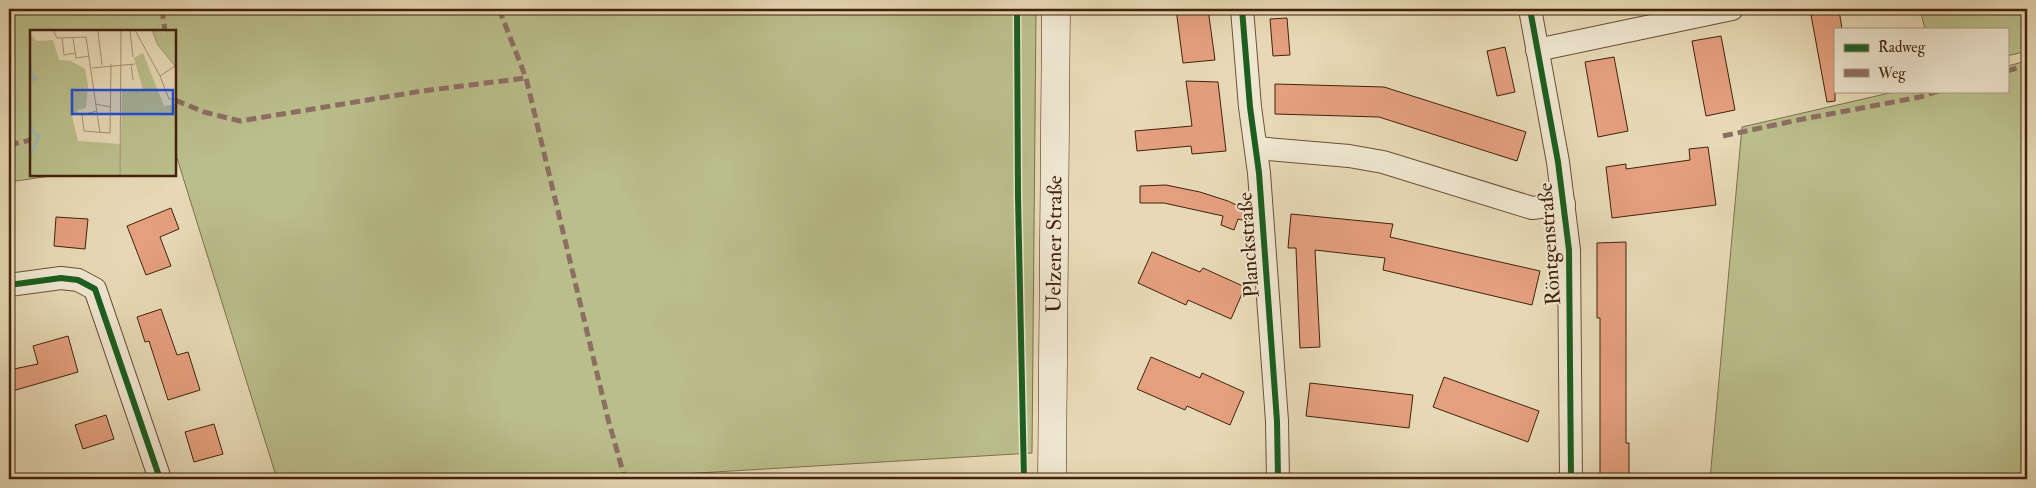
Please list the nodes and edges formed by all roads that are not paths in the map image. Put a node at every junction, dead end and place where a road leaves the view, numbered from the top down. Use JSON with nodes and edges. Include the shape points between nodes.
{"nodes":[{"id":1,"x":1056,"y":9,"type":"edge"},
{"id":2,"x":1242,"y":9,"type":"edge"},
{"id":3,"x":1530,"y":9,"type":"edge"},
{"id":4,"x":1732,"y":9,"type":"edge"},
{"id":5,"x":1537,"y":50,"type":"junction"},
{"id":6,"x":1256,"y":148,"type":"junction"},
{"id":7,"x":1564,"y":204,"type":"junction"},
{"id":8,"x":9,"y":285,"type":"edge"},
{"id":9,"x":160,"y":479,"type":"edge"},
{"id":10,"x":1052,"y":479,"type":"edge"},
{"id":11,"x":1278,"y":479,"type":"edge"},
{"id":12,"x":1571,"y":479,"type":"edge"}],
"edges":[{"from":1,"to":10,"type":"main road","name":"Uelzener Straße"},
{"from":2,"to":6,"type":"street","name":"Planckstraße"},
{"from":3,"to":5,"type":"street","name":"Röntgenstraße"},
{"from":4,"to":5,"type":"street"},
{"from":5,"to":7,"type":"street","name":"Röntgenstraße"},
{"from":6,"to":7,"type":"street","via":[[1383,162],[1532,208]]},
{"from":6,"to":11,"type":"street","name":"Planckstraße","via":[[1277,421]]},
{"from":7,"to":12,"type":"street","name":"Röntgenstraße","via":[[1569,250]]},
{"from":8,"to":9,"type":"street","via":[[61,278],[78,280],[95,289]]}]}
